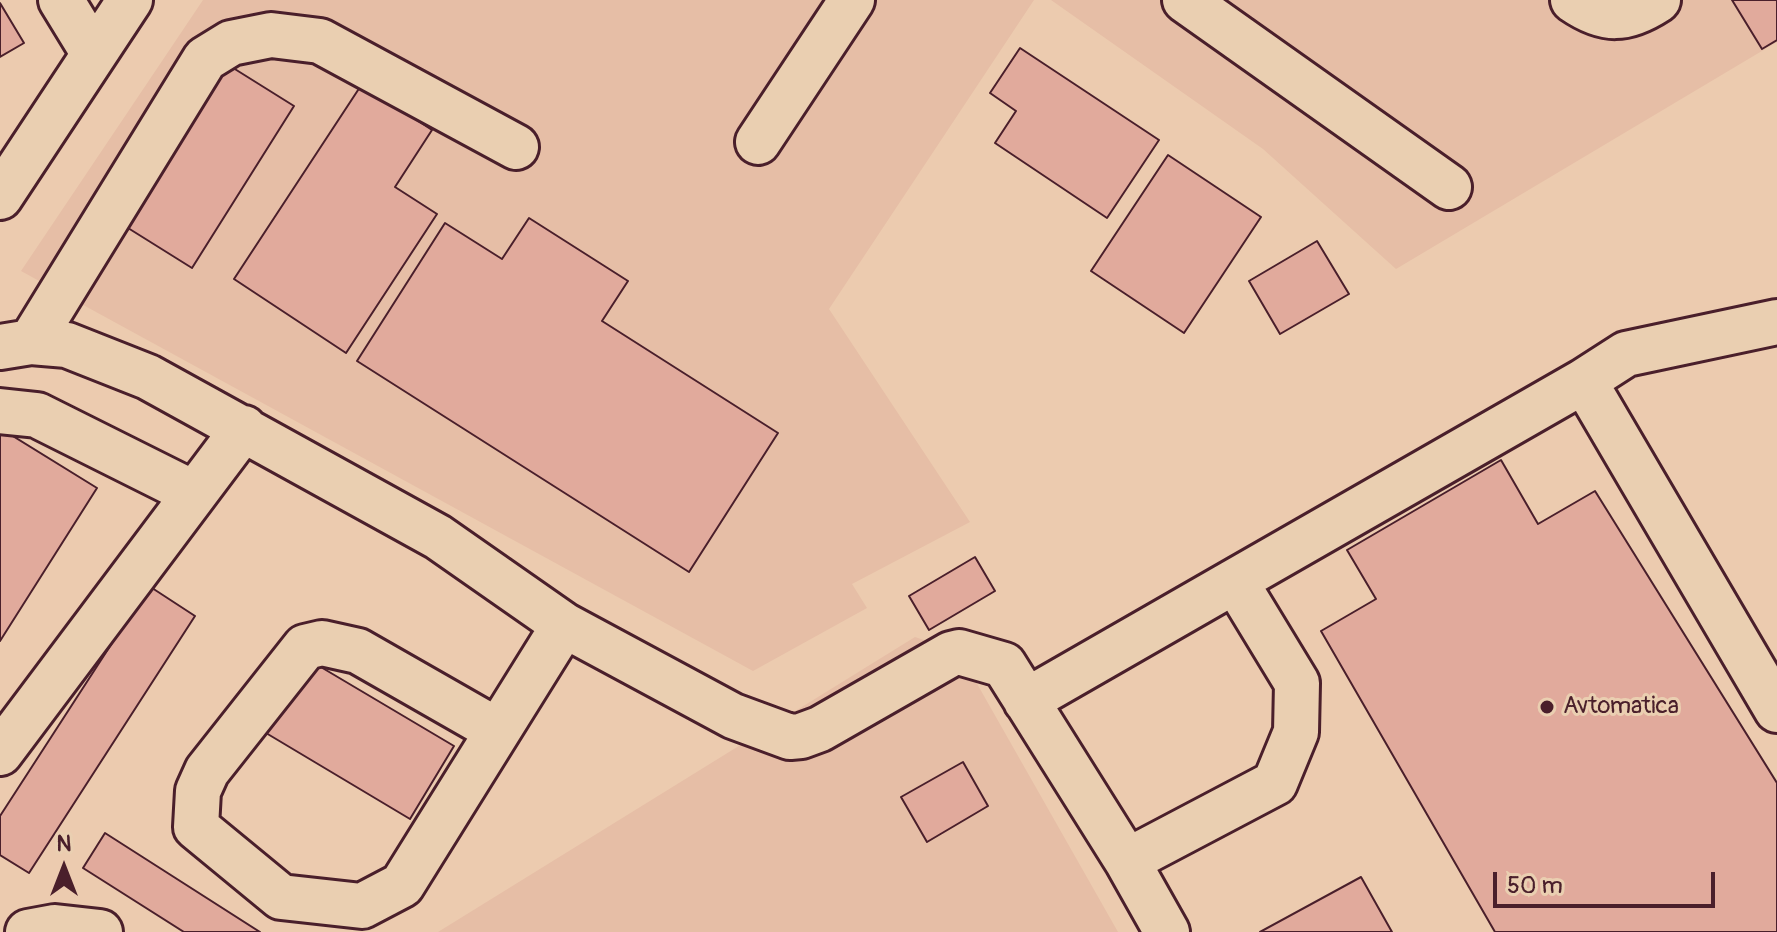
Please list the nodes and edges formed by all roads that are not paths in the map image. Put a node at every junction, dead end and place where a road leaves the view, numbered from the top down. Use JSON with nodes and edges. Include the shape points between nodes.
{"nodes":[{"id":1,"x":61,"y":0,"type":"edge"},
{"id":2,"x":130,"y":0,"type":"edge"},
{"id":3,"x":852,"y":0,"type":"edge"},
{"id":4,"x":1185,"y":0,"type":"edge"},
{"id":5,"x":1573,"y":0,"type":"edge"},
{"id":6,"x":1658,"y":0,"type":"edge"},
{"id":7,"x":94,"y":54,"type":"junction"},
{"id":8,"x":758,"y":142,"type":"dead end"},
{"id":9,"x":516,"y":147,"type":"dead end"},
{"id":10,"x":1449,"y":187,"type":"dead end"},
{"id":11,"x":0,"y":197,"type":"edge"},
{"id":12,"x":1777,"y":322,"type":"edge"},
{"id":13,"x":16,"y":344,"type":"edge"},
{"id":14,"x":1584,"y":381,"type":"junction"},
{"id":15,"x":0,"y":411,"type":"edge"},
{"id":16,"x":244,"y":428,"type":"junction"},
{"id":17,"x":193,"y":493,"type":"junction"},
{"id":18,"x":1235,"y":581,"type":"junction"},
{"id":19,"x":564,"y":625,"type":"junction"},
{"id":20,"x":1026,"y":701,"type":"junction"},
{"id":21,"x":1777,"y":710,"type":"edge"},
{"id":22,"x":498,"y":731,"type":"junction"},
{"id":23,"x":0,"y":753,"type":"edge"},
{"id":24,"x":1127,"y":861,"type":"junction"},
{"id":25,"x":28,"y":932,"type":"edge"},
{"id":26,"x":100,"y":932,"type":"edge"},
{"id":27,"x":1167,"y":932,"type":"edge"}],
"edges":[{"from":1,"to":7,"type":"street"},
{"from":2,"to":7,"type":"street"},
{"from":3,"to":8,"type":"street"},
{"from":4,"to":10,"type":"street"},
{"from":5,"to":6,"type":"street","via":[[1592,13],[1622,17]]},
{"from":7,"to":11,"type":"street"},
{"from":9,"to":13,"type":"street","via":[[320,41],[271,35],[231,43],[205,59]]},
{"from":12,"to":14,"type":"street","via":[[1626,354]]},
{"from":13,"to":16,"type":"street","via":[[67,345],[148,377]]},
{"from":14,"to":18,"type":"street"},
{"from":14,"to":21,"type":"street"},
{"from":15,"to":17,"type":"street","via":[[37,415]]},
{"from":16,"to":17,"type":"street"},
{"from":16,"to":19,"type":"street","via":[[438,537]]},
{"from":17,"to":23,"type":"street"},
{"from":18,"to":20,"type":"street"},
{"from":18,"to":24,"type":"street","via":[[1297,683],[1296,732],[1275,783]]},
{"from":19,"to":20,"type":"street","via":[[733,716],[790,737],[820,729],[959,652],[1004,665]]},
{"from":19,"to":22,"type":"street"},
{"from":20,"to":24,"type":"street"},
{"from":22,"to":22,"type":"street","via":[[402,885],[362,906],[281,897],[196,827],[198,791],[207,771],[305,647],[322,643],[358,651]]},
{"from":24,"to":27,"type":"street"},
{"from":25,"to":26,"type":"street","via":[[55,927]]}]}
